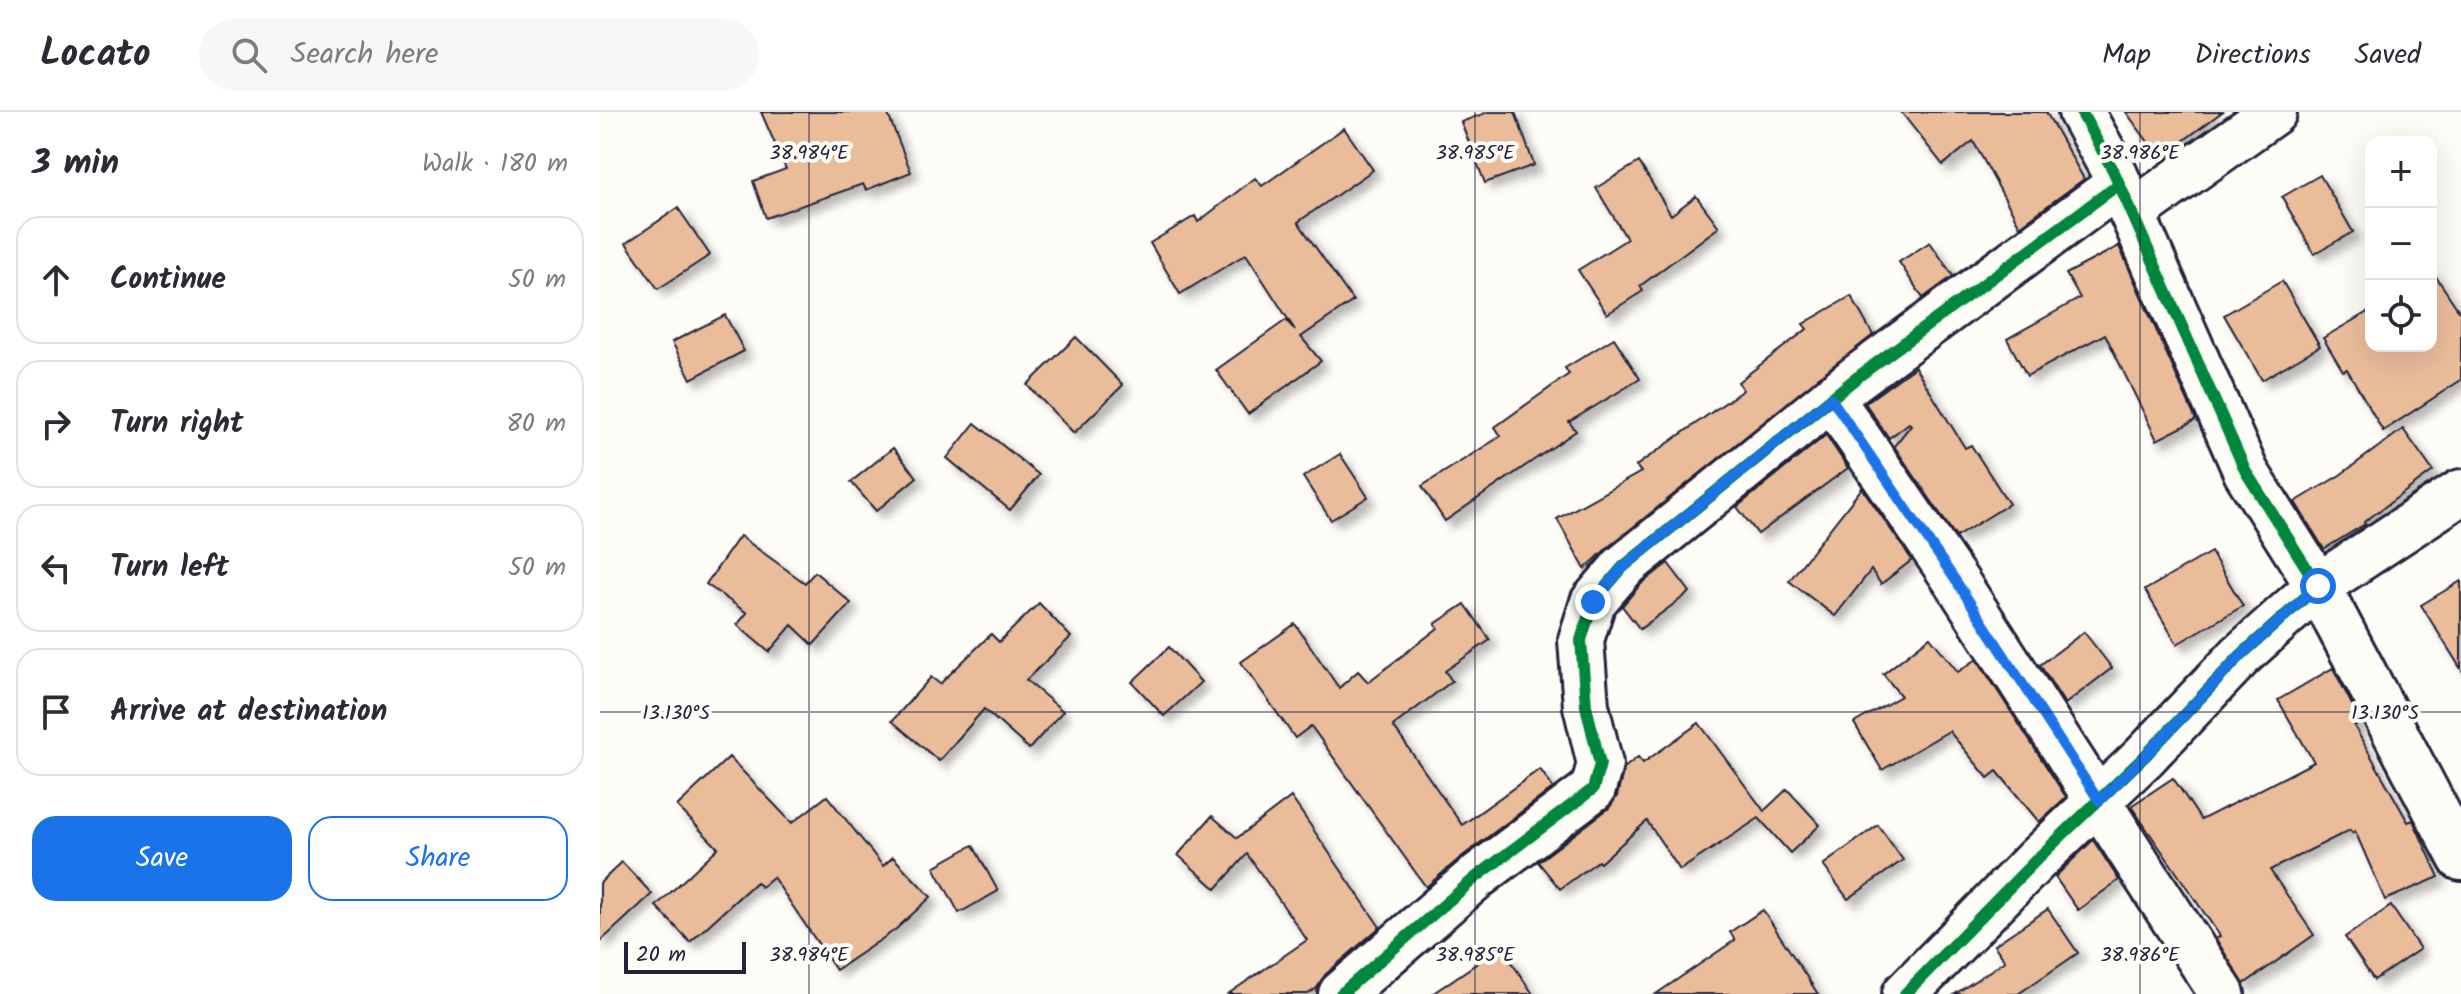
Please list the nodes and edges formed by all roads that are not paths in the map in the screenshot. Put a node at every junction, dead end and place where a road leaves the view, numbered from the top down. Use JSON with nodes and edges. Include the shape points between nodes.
{"nodes":[{"id":1,"x":2081,"y":112,"type":"edge"},
{"id":2,"x":2274,"y":112,"type":"edge"},
{"id":3,"x":2126,"y":199,"type":"junction"},
{"id":4,"x":1831,"y":398,"type":"junction"},
{"id":5,"x":2461,"y":492,"type":"edge"},
{"id":6,"x":2318,"y":586,"type":"junction"},
{"id":7,"x":2099,"y":801,"type":"junction"},
{"id":8,"x":2461,"y":858,"type":"edge"},
{"id":9,"x":1341,"y":994,"type":"edge"},
{"id":10,"x":1905,"y":994,"type":"edge"},
{"id":11,"x":2222,"y":994,"type":"edge"}],
"edges":[{"from":1,"to":3,"type":"street"},
{"from":2,"to":3,"type":"street"},
{"from":3,"to":4,"type":"street"},
{"from":3,"to":6,"type":"street","via":[[2246,472]]},
{"from":4,"to":7,"type":"street"},
{"from":4,"to":9,"type":"street","via":[[1623,567],[1593,602],[1581,640],[1586,706],[1600,764],[1593,789],[1475,878]]},
{"from":5,"to":6,"type":"street"},
{"from":6,"to":7,"type":"street","via":[[2241,655]]},
{"from":6,"to":8,"type":"street"},
{"from":7,"to":10,"type":"street"},
{"from":7,"to":11,"type":"street"}]}
